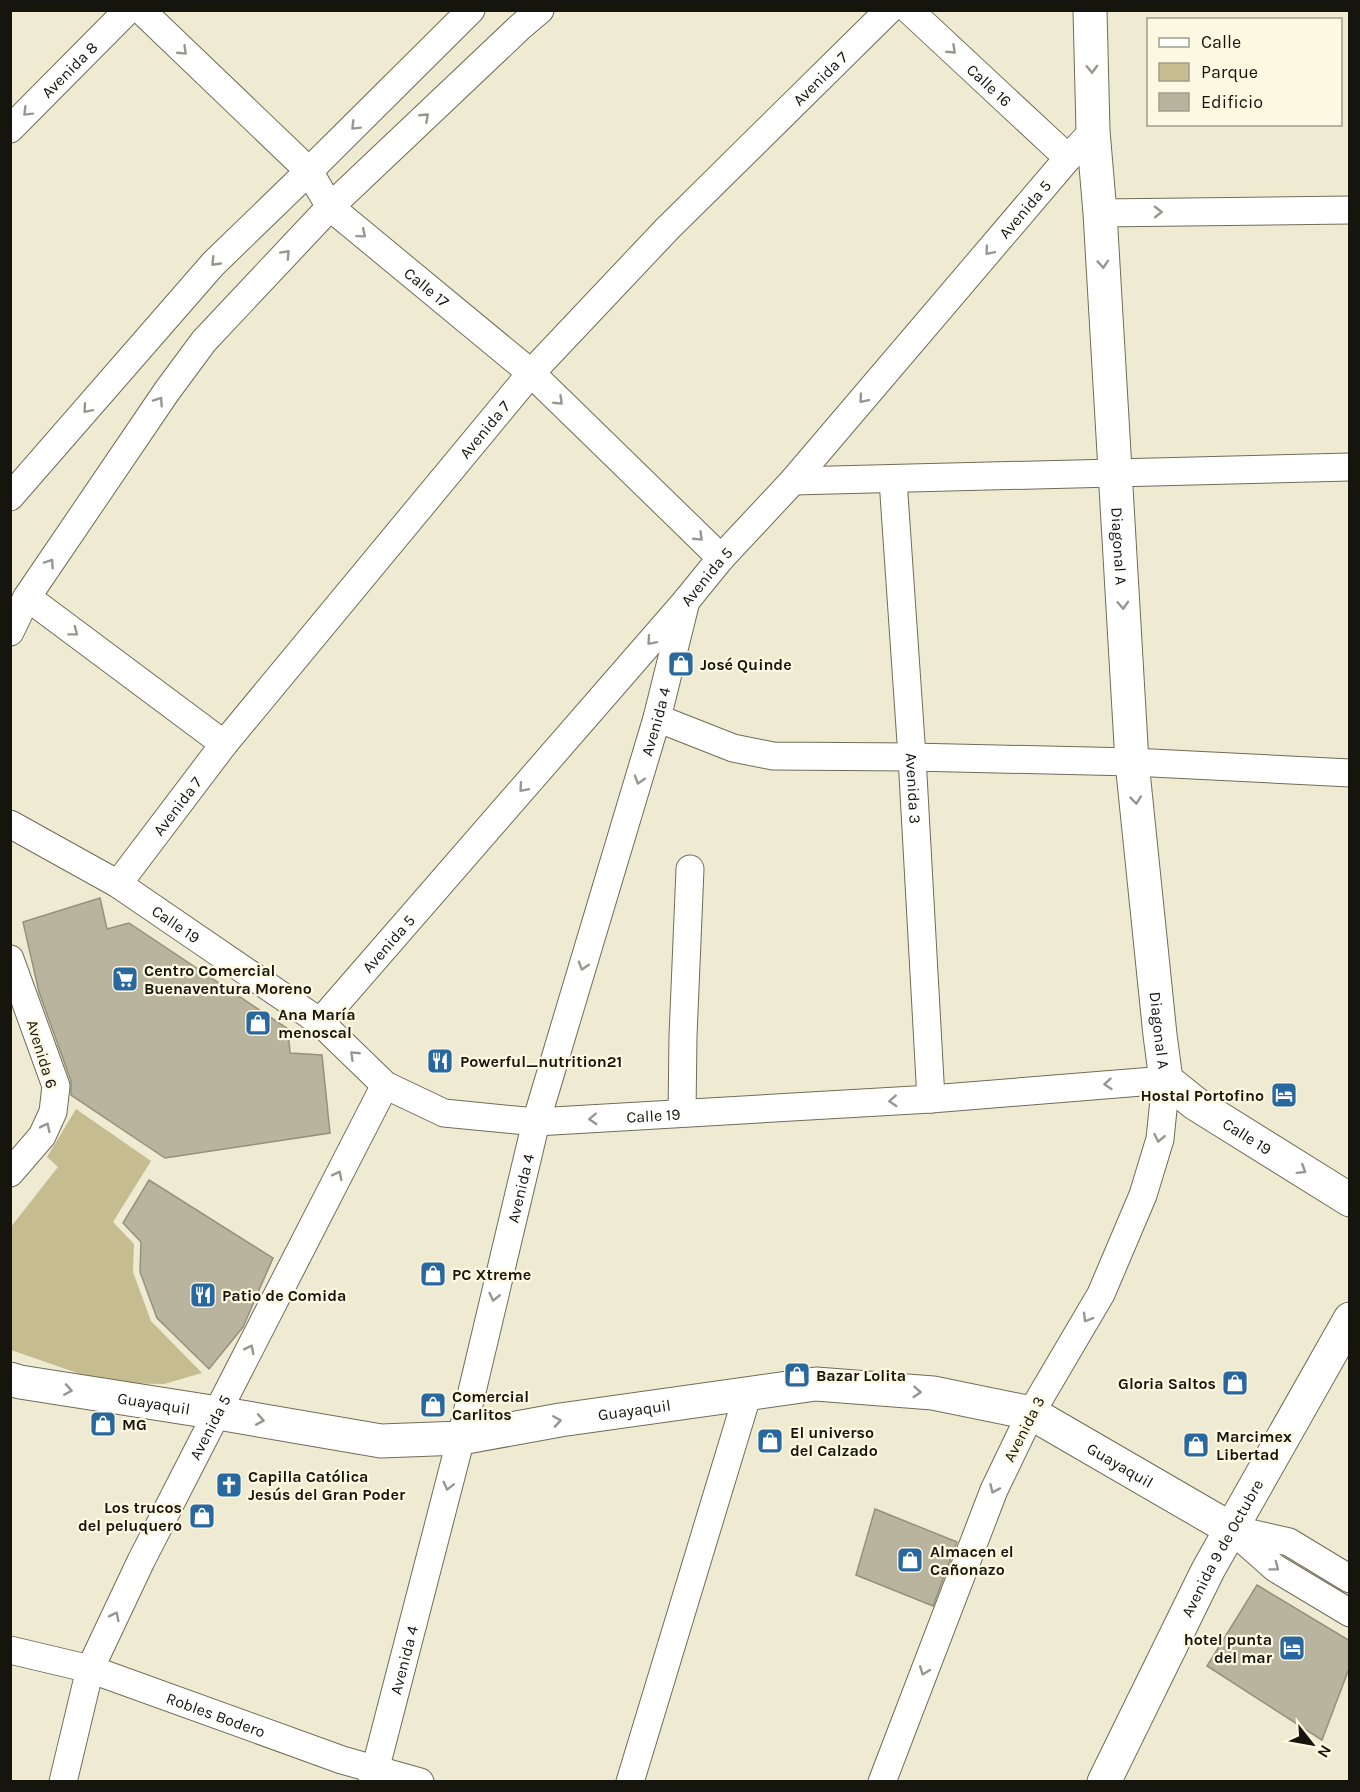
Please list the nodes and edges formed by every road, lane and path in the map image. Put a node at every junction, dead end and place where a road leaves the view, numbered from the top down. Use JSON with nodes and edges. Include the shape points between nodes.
{"nodes":[{"id":1,"x":128,"y":10,"type":"edge"},
{"id":2,"x":141,"y":10,"type":"edge"},
{"id":3,"x":471,"y":10,"type":"edge"},
{"id":4,"x":540,"y":10,"type":"edge"},
{"id":5,"x":890,"y":10,"type":"edge"},
{"id":6,"x":909,"y":10,"type":"edge"},
{"id":7,"x":1090,"y":10,"type":"edge"},
{"id":8,"x":10,"y":129,"type":"edge"},
{"id":9,"x":1093,"y":131,"type":"junction"},
{"id":10,"x":1068,"y":158,"type":"junction"},
{"id":11,"x":309,"y":171,"type":"junction"},
{"id":12,"x":330,"y":207,"type":"junction"},
{"id":13,"x":1350,"y":210,"type":"edge"},
{"id":14,"x":1100,"y":213,"type":"junction"},
{"id":15,"x":531,"y":373,"type":"junction"},
{"id":16,"x":1350,"y":467,"type":"edge"},
{"id":17,"x":1116,"y":473,"type":"junction"},
{"id":18,"x":893,"y":480,"type":"junction"},
{"id":19,"x":793,"y":481,"type":"junction"},
{"id":20,"x":10,"y":496,"type":"edge"},
{"id":21,"x":721,"y":558,"type":"junction"},
{"id":22,"x":27,"y":597,"type":"junction"},
{"id":23,"x":686,"y":601,"type":"junction"},
{"id":24,"x":10,"y":632,"type":"edge"},
{"id":25,"x":657,"y":718,"type":"junction"},
{"id":26,"x":224,"y":744,"type":"junction"},
{"id":27,"x":912,"y":757,"type":"junction"},
{"id":28,"x":1132,"y":762,"type":"junction"},
{"id":29,"x":1350,"y":773,"type":"edge"},
{"id":30,"x":10,"y":824,"type":"edge"},
{"id":31,"x":690,"y":869,"type":"dead end"},
{"id":32,"x":118,"y":884,"type":"junction"},
{"id":33,"x":10,"y":959,"type":"edge"},
{"id":34,"x":320,"y":1022,"type":"junction"},
{"id":35,"x":1166,"y":1080,"type":"junction"},
{"id":36,"x":385,"y":1085,"type":"junction"},
{"id":37,"x":931,"y":1098,"type":"junction"},
{"id":38,"x":682,"y":1113,"type":"junction"},
{"id":39,"x":536,"y":1122,"type":"junction"},
{"id":40,"x":10,"y":1173,"type":"edge"},
{"id":41,"x":1350,"y":1200,"type":"edge"},
{"id":42,"x":1350,"y":1319,"type":"edge"},
{"id":43,"x":14,"y":1386,"type":"edge"},
{"id":44,"x":748,"y":1393,"type":"junction"},
{"id":45,"x":218,"y":1413,"type":"junction"},
{"id":46,"x":1031,"y":1413,"type":"junction"},
{"id":47,"x":461,"y":1438,"type":"junction"},
{"id":48,"x":1231,"y":1529,"type":"junction"},
{"id":49,"x":1350,"y":1579,"type":"edge"},
{"id":50,"x":1350,"y":1613,"type":"edge"},
{"id":51,"x":10,"y":1650,"type":"edge"},
{"id":52,"x":90,"y":1669,"type":"junction"},
{"id":53,"x":374,"y":1775,"type":"edge"},
{"id":54,"x":63,"y":1782,"type":"edge"},
{"id":55,"x":420,"y":1782,"type":"edge"},
{"id":56,"x":630,"y":1782,"type":"edge"},
{"id":57,"x":882,"y":1782,"type":"edge"},
{"id":58,"x":1104,"y":1782,"type":"edge"}],
"edges":[{"from":1,"to":8,"type":"street","name":"Avenida 8","one_way":true},
{"from":2,"to":11,"type":"street","name":"Calle 17","one_way":true},
{"from":3,"to":11,"type":"street","one_way":true},
{"from":12,"to":4,"type":"street","one_way":true},
{"from":5,"to":15,"type":"street","name":"Avenida 7","via":[[667,230]]},
{"from":6,"to":10,"type":"street","name":"Calle 16","one_way":true},
{"from":7,"to":9,"type":"street","name":"Diagonal A","one_way":true},
{"from":9,"to":10,"type":"street","name":"Avenida 5"},
{"from":9,"to":14,"type":"street","name":"Diagonal A"},
{"from":10,"to":19,"type":"street","name":"Avenida 5","one_way":true},
{"from":11,"to":12,"type":"street","name":"Calle 17"},
{"from":11,"to":20,"type":"street","one_way":true,"via":[[213,264]]},
{"from":12,"to":15,"type":"street","name":"Calle 17","one_way":true},
{"from":22,"to":12,"type":"street","one_way":true,"via":[[204,341]]},
{"from":14,"to":13,"type":"street","one_way":true},
{"from":14,"to":17,"type":"street","name":"Diagonal A","one_way":true},
{"from":15,"to":21,"type":"street","name":"Calle 17","one_way":true},
{"from":15,"to":26,"type":"street","name":"Avenida 7"},
{"from":16,"to":17,"type":"street"},
{"from":17,"to":18,"type":"street"},
{"from":17,"to":28,"type":"street","name":"Diagonal A","one_way":true},
{"from":18,"to":19,"type":"street"},
{"from":18,"to":27,"type":"street","name":"Avenida 3"},
{"from":19,"to":21,"type":"street","name":"Avenida 5"},
{"from":21,"to":23,"type":"street","name":"Avenida 5"},
{"from":22,"to":24,"type":"street"},
{"from":22,"to":26,"type":"street","one_way":true},
{"from":23,"to":25,"type":"street","name":"Avenida 4"},
{"from":23,"to":34,"type":"street","name":"Avenida 5","one_way":true},
{"from":25,"to":27,"type":"street","via":[[733,748],[773,756]]},
{"from":25,"to":39,"type":"street","name":"Avenida 4","one_way":true},
{"from":26,"to":32,"type":"street","name":"Avenida 7"},
{"from":27,"to":28,"type":"street"},
{"from":27,"to":37,"type":"street","name":"Avenida 3"},
{"from":28,"to":29,"type":"street"},
{"from":28,"to":35,"type":"street","name":"Diagonal A","one_way":true},
{"from":30,"to":32,"type":"street","name":"Calle 19"},
{"from":31,"to":38,"type":"street"},
{"from":32,"to":34,"type":"street","name":"Calle 19"},
{"from":40,"to":33,"type":"street","name":"Avenida 6","one_way":true,"via":[[42,1136],[53,1112],[56,1086]]},
{"from":36,"to":34,"type":"street","name":"Calle 19","one_way":true},
{"from":35,"to":37,"type":"street","name":"Calle 19","one_way":true},
{"from":35,"to":41,"type":"street","name":"Calle 19","one_way":true,"via":[[1196,1104]]},
{"from":35,"to":46,"type":"street","name":"Avenida 3","one_way":true,"via":[[1160,1139],[1143,1195],[1101,1294]]},
{"from":36,"to":39,"type":"street","name":"Calle 19","via":[[444,1113]]},
{"from":45,"to":36,"type":"street","name":"Avenida 5","one_way":true},
{"from":37,"to":38,"type":"street","name":"Calle 19","one_way":true},
{"from":38,"to":39,"type":"street","name":"Calle 19","one_way":true},
{"from":39,"to":47,"type":"street","name":"Avenida 4","one_way":true},
{"from":42,"to":48,"type":"street","name":"Avenida 9 de Octubre"},
{"from":43,"to":45,"type":"street","name":"Guayaquil","one_way":true},
{"from":44,"to":46,"type":"street","name":"Guayaquil","one_way":true,"via":[[816,1384],[933,1393]]},
{"from":47,"to":44,"type":"street","name":"Guayaquil","one_way":true},
{"from":44,"to":56,"type":"street"},
{"from":45,"to":47,"type":"street","name":"Guayaquil","one_way":true,"via":[[381,1441]]},
{"from":52,"to":45,"type":"street","name":"Avenida 5","one_way":true},
{"from":46,"to":48,"type":"street","name":"Guayaquil"},
{"from":46,"to":57,"type":"street","name":"Avenida 3","one_way":true,"via":[[994,1490]]},
{"from":47,"to":53,"type":"street","name":"Avenida 4","one_way":true},
{"from":48,"to":49,"type":"street","name":"Guayaquil","via":[[1289,1542]]},
{"from":48,"to":50,"type":"street","name":"Guayaquil","one_way":true,"via":[[1275,1568]]},
{"from":48,"to":58,"type":"street","name":"Avenida 9 de Octubre"},
{"from":51,"to":52,"type":"street","name":"Robles Bodero"},
{"from":52,"to":53,"type":"street","name":"Robles Bodero"},
{"from":52,"to":54,"type":"street","name":"Avenida 5"},
{"from":53,"to":55,"type":"street","name":"Robles Bodero"}]}
